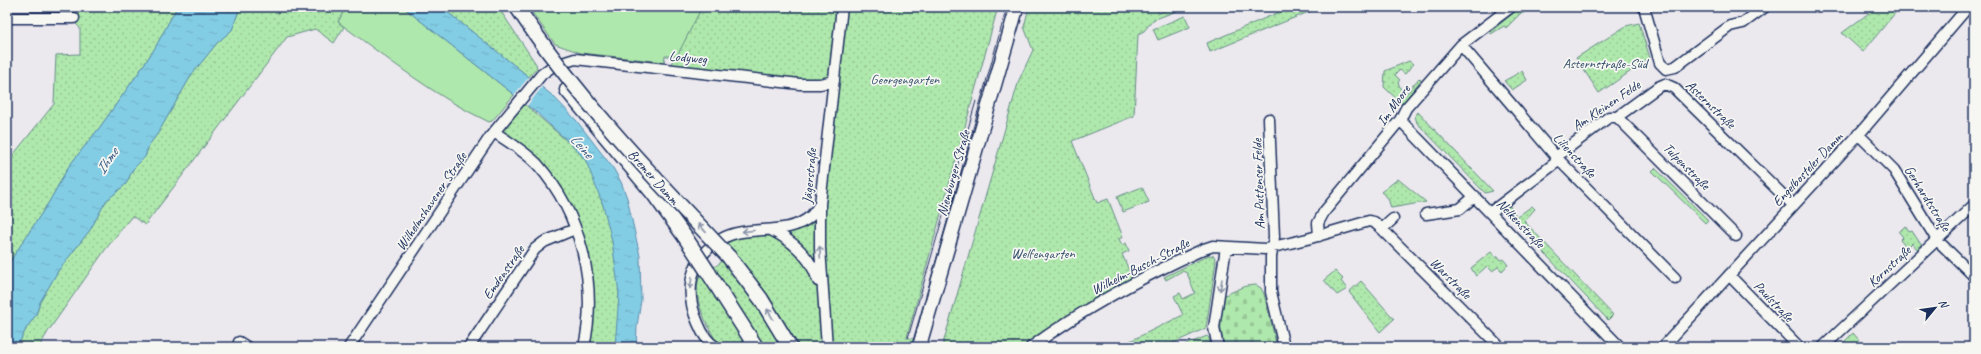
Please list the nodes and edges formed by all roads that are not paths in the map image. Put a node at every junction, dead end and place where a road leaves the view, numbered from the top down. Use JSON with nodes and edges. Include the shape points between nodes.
{"nodes":[{"id":1,"x":506,"y":7,"type":"edge"},
{"id":2,"x":510,"y":7,"type":"edge"},
{"id":3,"x":517,"y":7,"type":"edge"},
{"id":4,"x":842,"y":7,"type":"edge"},
{"id":5,"x":1017,"y":7,"type":"edge"},
{"id":6,"x":1511,"y":7,"type":"edge"},
{"id":7,"x":1644,"y":7,"type":"edge"},
{"id":8,"x":1764,"y":7,"type":"edge"},
{"id":9,"x":1969,"y":7,"type":"edge"},
{"id":10,"x":1974,"y":10,"type":"edge"},
{"id":11,"x":7,"y":18,"type":"edge"},
{"id":12,"x":74,"y":18,"type":"dead end"},
{"id":13,"x":1461,"y":45,"type":"junction"},
{"id":14,"x":553,"y":66,"type":"junction"},
{"id":15,"x":1666,"y":69,"type":"junction"},
{"id":16,"x":542,"y":74,"type":"joint"},
{"id":17,"x":834,"y":82,"type":"junction"},
{"id":18,"x":1665,"y":84,"type":"junction"},
{"id":19,"x":1617,"y":117,"type":"junction"},
{"id":20,"x":1269,"y":119,"type":"dead end"},
{"id":21,"x":1400,"y":120,"type":"junction"},
{"id":22,"x":494,"y":132,"type":"junction"},
{"id":23,"x":1858,"y":134,"type":"junction"},
{"id":24,"x":1557,"y":158,"type":"junction"},
{"id":25,"x":1475,"y":196,"type":"junction"},
{"id":26,"x":820,"y":204,"type":"junction"},
{"id":27,"x":1793,"y":205,"type":"junction"},
{"id":28,"x":1974,"y":205,"type":"edge"},
{"id":29,"x":1491,"y":212,"type":"junction"},
{"id":30,"x":1426,"y":214,"type":"dead end"},
{"id":31,"x":1393,"y":219,"type":"dead end"},
{"id":32,"x":575,"y":228,"type":"junction"},
{"id":33,"x":1382,"y":229,"type":"junction"},
{"id":34,"x":771,"y":230,"type":"junction"},
{"id":35,"x":1319,"y":236,"type":"junction"},
{"id":36,"x":1736,"y":236,"type":"dead end"},
{"id":37,"x":1937,"y":240,"type":"junction"},
{"id":38,"x":1226,"y":247,"type":"junction"},
{"id":39,"x":1273,"y":247,"type":"junction"},
{"id":40,"x":1729,"y":275,"type":"junction"},
{"id":41,"x":1974,"y":276,"type":"edge"},
{"id":42,"x":1675,"y":278,"type":"dead end"},
{"id":43,"x":822,"y":294,"type":"junction"},
{"id":44,"x":714,"y":346,"type":"edge"},
{"id":45,"x":349,"y":347,"type":"edge"},
{"id":46,"x":469,"y":347,"type":"edge"},
{"id":47,"x":584,"y":347,"type":"edge"},
{"id":48,"x":756,"y":347,"type":"edge"},
{"id":49,"x":790,"y":347,"type":"edge"},
{"id":50,"x":827,"y":347,"type":"edge"},
{"id":51,"x":920,"y":347,"type":"edge"},
{"id":52,"x":1031,"y":347,"type":"edge"},
{"id":53,"x":1218,"y":347,"type":"edge"},
{"id":54,"x":1284,"y":347,"type":"edge"},
{"id":55,"x":1500,"y":347,"type":"edge"},
{"id":56,"x":1620,"y":347,"type":"edge"},
{"id":57,"x":1663,"y":347,"type":"edge"},
{"id":58,"x":1799,"y":347,"type":"edge"},
{"id":59,"x":1823,"y":347,"type":"edge"}],
"edges":[{"from":1,"to":48,"type":"main road","name":"Bremer Damm","bridge":true,"via":[[544,62],[653,193],[685,236]]},
{"from":2,"to":14,"type":"street"},
{"from":49,"to":3,"type":"main road","name":"Bremer Damm","one_way":true,"bridge":true,"via":[[761,299],[729,257],[623,142],[551,56]]},
{"from":4,"to":17,"type":"street","name":"Jägerstraße"},
{"from":5,"to":51,"type":"street","name":"Nienburger Straße"},
{"from":6,"to":13,"type":"street","name":"Im Moore"},
{"from":7,"to":15,"type":"street","via":[[1660,63]]},
{"from":8,"to":15,"type":"street","via":[[1743,23],[1730,26],[1675,67]]},
{"from":9,"to":10,"type":"street"},
{"from":9,"to":23,"type":"street","name":"Engelbosteler Damm"},
{"from":11,"to":12,"type":"street","via":[[19,15]]},
{"from":13,"to":21,"type":"street","name":"Im Moore","via":[[1406,108]]},
{"from":13,"to":24,"type":"street","name":"Lilienstraße"},
{"from":14,"to":16,"type":"street","name":"Lodyweg"},
{"from":14,"to":17,"type":"street","name":"Lodyweg","via":[[576,59],[800,84]]},
{"from":15,"to":18,"type":"street","name":"Asternstraße"},
{"from":16,"to":22,"type":"street","name":"Wilhelmshavener Straße"},
{"from":17,"to":26,"type":"street","name":"Jägerstraße"},
{"from":18,"to":19,"type":"street","name":"Am Kleinen Felde"},
{"from":18,"to":27,"type":"street","name":"Asternstraße","via":[[1674,88]]},
{"from":19,"to":24,"type":"street","name":"Am Kleinen Felde","via":[[1608,117]]},
{"from":19,"to":36,"type":"street","name":"Tulpenstraße"},
{"from":20,"to":39,"type":"street","name":"Am Puttenser Felde"},
{"from":21,"to":25,"type":"street","name":"Nelkenstraße"},
{"from":21,"to":35,"type":"street","name":"Im Moore","via":[[1324,212],[1318,223]]},
{"from":22,"to":32,"type":"street","via":[[537,164],[560,197]]},
{"from":22,"to":45,"type":"street","name":"Wilhelmshavener Straße"},
{"from":23,"to":27,"type":"street","name":"Engelbosteler Damm"},
{"from":23,"to":37,"type":"street","name":"Gerhardtstraße","via":[[1894,170]]},
{"from":24,"to":29,"type":"street","name":"Am Kleinen Felde","via":[[1554,164]]},
{"from":24,"to":42,"type":"street","name":"Lilienstraße"},
{"from":25,"to":29,"type":"street","name":"Nelkenstraße"},
{"from":25,"to":30,"type":"street","via":[[1460,209]]},
{"from":26,"to":34,"type":"street","via":[[811,216],[797,224]]},
{"from":43,"to":26,"type":"street","name":"Jägerstraße","one_way":true},
{"from":27,"to":40,"type":"street","name":"Engelbosteler Damm"},
{"from":28,"to":37,"type":"street","name":"Kornstraße"},
{"from":29,"to":56,"type":"street","name":"Nelkenstraße"},
{"from":31,"to":33,"type":"street"},
{"from":32,"to":46,"type":"street","name":"Emdenstraße","via":[[549,239],[535,249]]},
{"from":32,"to":47,"type":"street","via":[[586,265],[588,290],[588,321]]},
{"from":33,"to":35,"type":"street","via":[[1374,222],[1368,221]]},
{"from":33,"to":55,"type":"street","name":"Warstraße"},
{"from":34,"to":43,"type":"street","via":[[801,250],[812,264]]},
{"from":34,"to":44,"type":"street","one_way":true,"via":[[743,231],[721,239],[708,248],[694,268],[689,290],[690,301],[703,335]]},
{"from":35,"to":39,"type":"street"},
{"from":37,"to":41,"type":"street","name":"Gerhardtstraße"},
{"from":37,"to":59,"type":"street","name":"Kornstraße"},
{"from":38,"to":39,"type":"street","name":"Wilhelm-Busch-Straße"},
{"from":38,"to":52,"type":"street","name":"Wilhelm-Busch-Straße","via":[[1213,246],[1204,249],[1134,282],[1092,306]]},
{"from":38,"to":53,"type":"street","one_way":true,"via":[[1214,328]]},
{"from":39,"to":54,"type":"street","name":"Am Puttenser Felde","via":[[1271,292]]},
{"from":40,"to":57,"type":"street","name":"Engelbosteler Damm"},
{"from":40,"to":58,"type":"street","name":"Paulstraße"},
{"from":43,"to":50,"type":"street","name":"Jägerstraße"}]}
